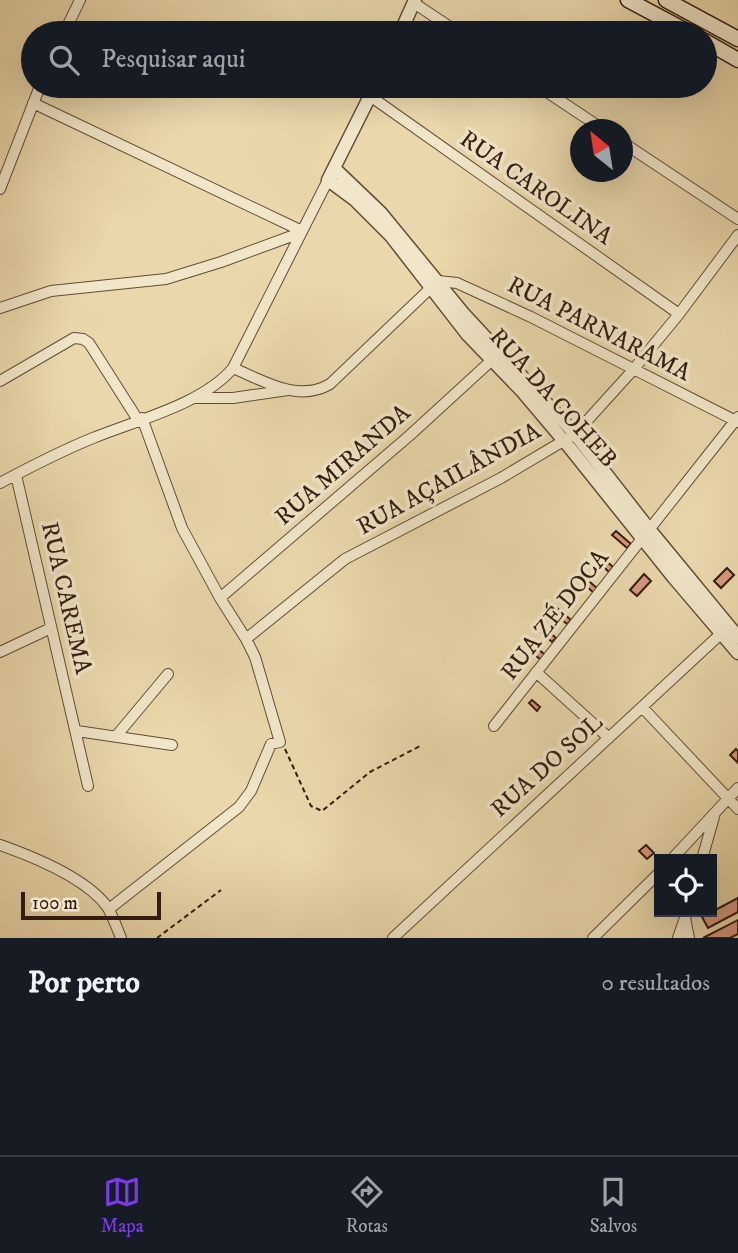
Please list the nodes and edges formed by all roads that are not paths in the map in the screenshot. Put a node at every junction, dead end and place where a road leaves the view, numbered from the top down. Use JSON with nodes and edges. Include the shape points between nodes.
{"nodes":[{"id":1,"x":80,"y":0,"type":"edge"},
{"id":2,"x":628,"y":0,"type":"edge"},
{"id":3,"x":666,"y":0,"type":"edge"},
{"id":4,"x":415,"y":2,"type":"edge"},
{"id":5,"x":70,"y":21,"type":"edge"},
{"id":6,"x":406,"y":21,"type":"edge"},
{"id":7,"x":442,"y":21,"type":"edge"},
{"id":8,"x":667,"y":21,"type":"edge"},
{"id":9,"x":705,"y":21,"type":"edge"},
{"id":10,"x":717,"y":28,"type":"edge"},
{"id":11,"x":738,"y":39,"type":"edge"},
{"id":12,"x":717,"y":48,"type":"edge"},
{"id":13,"x":738,"y":60,"type":"edge"},
{"id":14,"x":35,"y":98,"type":"edge"},
{"id":15,"x":369,"y":98,"type":"edge"},
{"id":16,"x":382,"y":98,"type":"edge"},
{"id":17,"x":556,"y":98,"type":"edge"},
{"id":18,"x":33,"y":103,"type":"junction"},
{"id":19,"x":588,"y":119,"type":"edge"},
{"id":20,"x":633,"y":149,"type":"edge"},
{"id":21,"x":334,"y":168,"type":"junction"},
{"id":22,"x":328,"y":180,"type":"junction"},
{"id":23,"x":0,"y":189,"type":"edge"},
{"id":24,"x":738,"y":219,"type":"edge"},
{"id":25,"x":301,"y":232,"type":"junction"},
{"id":26,"x":738,"y":235,"type":"edge"},
{"id":27,"x":434,"y":284,"type":"junction"},
{"id":28,"x":0,"y":308,"type":"edge"},
{"id":29,"x":679,"y":314,"type":"junction"},
{"id":30,"x":492,"y":360,"type":"junction"},
{"id":31,"x":233,"y":368,"type":"junction"},
{"id":32,"x":633,"y":370,"type":"junction"},
{"id":33,"x":0,"y":381,"type":"edge"},
{"id":34,"x":288,"y":390,"type":"junction"},
{"id":35,"x":191,"y":398,"type":"junction"},
{"id":36,"x":140,"y":419,"type":"junction"},
{"id":37,"x":737,"y":420,"type":"edge"},
{"id":38,"x":569,"y":437,"type":"junction"},
{"id":39,"x":16,"y":475,"type":"junction"},
{"id":40,"x":0,"y":483,"type":"edge"},
{"id":41,"x":646,"y":534,"type":"junction"},
{"id":42,"x":220,"y":598,"type":"junction"},
{"id":43,"x":51,"y":628,"type":"junction"},
{"id":44,"x":725,"y":629,"type":"junction"},
{"id":45,"x":738,"y":637,"type":"edge"},
{"id":46,"x":246,"y":639,"type":"junction"},
{"id":47,"x":0,"y":652,"type":"edge"},
{"id":48,"x":738,"y":653,"type":"edge"},
{"id":49,"x":537,"y":672,"type":"junction"},
{"id":50,"x":168,"y":674,"type":"dead end"},
{"id":51,"x":642,"y":707,"type":"junction"},
{"id":52,"x":495,"y":726,"type":"dead end"},
{"id":53,"x":77,"y":731,"type":"junction"},
{"id":54,"x":117,"y":735,"type":"junction"},
{"id":55,"x":609,"y":738,"type":"junction"},
{"id":56,"x":172,"y":745,"type":"dead end"},
{"id":57,"x":88,"y":786,"type":"dead end"},
{"id":58,"x":738,"y":788,"type":"edge"},
{"id":59,"x":729,"y":799,"type":"junction"},
{"id":60,"x":738,"y":809,"type":"edge"},
{"id":61,"x":714,"y":816,"type":"junction"},
{"id":62,"x":0,"y":845,"type":"edge"},
{"id":63,"x":678,"y":854,"type":"edge"},
{"id":64,"x":703,"y":854,"type":"edge"},
{"id":65,"x":654,"y":878,"type":"edge"},
{"id":66,"x":109,"y":909,"type":"junction"},
{"id":67,"x":685,"y":917,"type":"edge"},
{"id":68,"x":686,"y":917,"type":"edge"},
{"id":69,"x":121,"y":938,"type":"edge"},
{"id":70,"x":393,"y":938,"type":"edge"},
{"id":71,"x":593,"y":938,"type":"edge"},
{"id":72,"x":678,"y":938,"type":"edge"},
{"id":73,"x":689,"y":938,"type":"edge"}],
"edges":[{"from":1,"to":5,"type":"street"},
{"from":2,"to":8,"type":"main road"},
{"from":3,"to":9,"type":"main road"},
{"from":4,"to":6,"type":"street"},
{"from":4,"to":7,"type":"street"},
{"from":10,"to":11,"type":"main road"},
{"from":12,"to":13,"type":"main road"},
{"from":14,"to":18,"type":"street"},
{"from":15,"to":21,"type":"street"},
{"from":16,"to":29,"type":"street","name":"RUA CAROLINA"},
{"from":17,"to":19,"type":"street"},
{"from":18,"to":23,"type":"street"},
{"from":18,"to":25,"type":"street"},
{"from":20,"to":24,"type":"street"},
{"from":21,"to":22,"type":"street"},
{"from":21,"to":27,"type":"street","name":"RUA DA COHEB","via":[[369,199]]},
{"from":22,"to":25,"type":"street"},
{"from":22,"to":27,"type":"street","name":"RUA DA COHEB","via":[[355,200]]},
{"from":25,"to":28,"type":"street","via":[[192,272],[51,291]]},
{"from":25,"to":31,"type":"street"},
{"from":26,"to":29,"type":"street","name":"RUA AÇAILÂNDIA"},
{"from":27,"to":30,"type":"street","name":"RUA DA COHEB","via":[[467,334]]},
{"from":27,"to":32,"type":"street","name":"RUA PARNARAMA","via":[[457,284],[480,293]]},
{"from":27,"to":34,"type":"street","via":[[330,384],[306,393]]},
{"from":27,"to":38,"type":"street","name":"RUA DA COHEB"},
{"from":29,"to":32,"type":"street","name":"RUA AÇAILÂNDIA"},
{"from":30,"to":38,"type":"street","name":"RUA DA COHEB"},
{"from":30,"to":42,"type":"street","name":"RUA MIRANDA"},
{"from":31,"to":34,"type":"street"},
{"from":31,"to":35,"type":"street","via":[[215,387]]},
{"from":32,"to":37,"type":"street","name":"RUA PARNARAMA"},
{"from":32,"to":38,"type":"street","name":"RUA AÇAILÂNDIA"},
{"from":33,"to":36,"type":"street","via":[[74,338],[83,339]]},
{"from":34,"to":35,"type":"street"},
{"from":35,"to":36,"type":"street"},
{"from":36,"to":39,"type":"street"},
{"from":36,"to":42,"type":"street","via":[[182,527]]},
{"from":37,"to":41,"type":"street","name":"RUA ZÉ DOCA"},
{"from":38,"to":41,"type":"street","name":"RUA DA COHEB"},
{"from":38,"to":46,"type":"street","name":"RUA AÇAILÂNDIA","via":[[345,559]]},
{"from":39,"to":40,"type":"street"},
{"from":39,"to":43,"type":"street","name":"RUA CAREMA"},
{"from":41,"to":44,"type":"street","name":"RUA DA COHEB"},
{"from":41,"to":49,"type":"street","name":"RUA ZÉ DOCA"},
{"from":42,"to":46,"type":"street"},
{"from":43,"to":47,"type":"street"},
{"from":43,"to":53,"type":"street","name":"RUA CAREMA"},
{"from":44,"to":45,"type":"street","name":"RUA DA COHEB"},
{"from":44,"to":48,"type":"street","name":"RUA DA COHEB"},
{"from":44,"to":51,"type":"street","name":"RUA DO SOL"},
{"from":46,"to":66,"type":"street","via":[[280,742],[271,744],[239,807]]},
{"from":49,"to":52,"type":"street","name":"RUA ZÉ DOCA"},
{"from":49,"to":55,"type":"street"},
{"from":50,"to":54,"type":"street"},
{"from":51,"to":55,"type":"street","name":"RUA DO SOL"},
{"from":51,"to":59,"type":"street"},
{"from":53,"to":54,"type":"street"},
{"from":53,"to":57,"type":"street","name":"RUA CAREMA"},
{"from":54,"to":56,"type":"street"},
{"from":55,"to":70,"type":"street","name":"RUA DO SOL"},
{"from":58,"to":59,"type":"street"},
{"from":59,"to":60,"type":"street"},
{"from":59,"to":61,"type":"street"},
{"from":61,"to":63,"type":"street"},
{"from":61,"to":64,"type":"street"},
{"from":62,"to":66,"type":"street","via":[[78,882]]},
{"from":65,"to":71,"type":"street"},
{"from":66,"to":69,"type":"street"},
{"from":67,"to":72,"type":"street"},
{"from":68,"to":73,"type":"street"}]}
